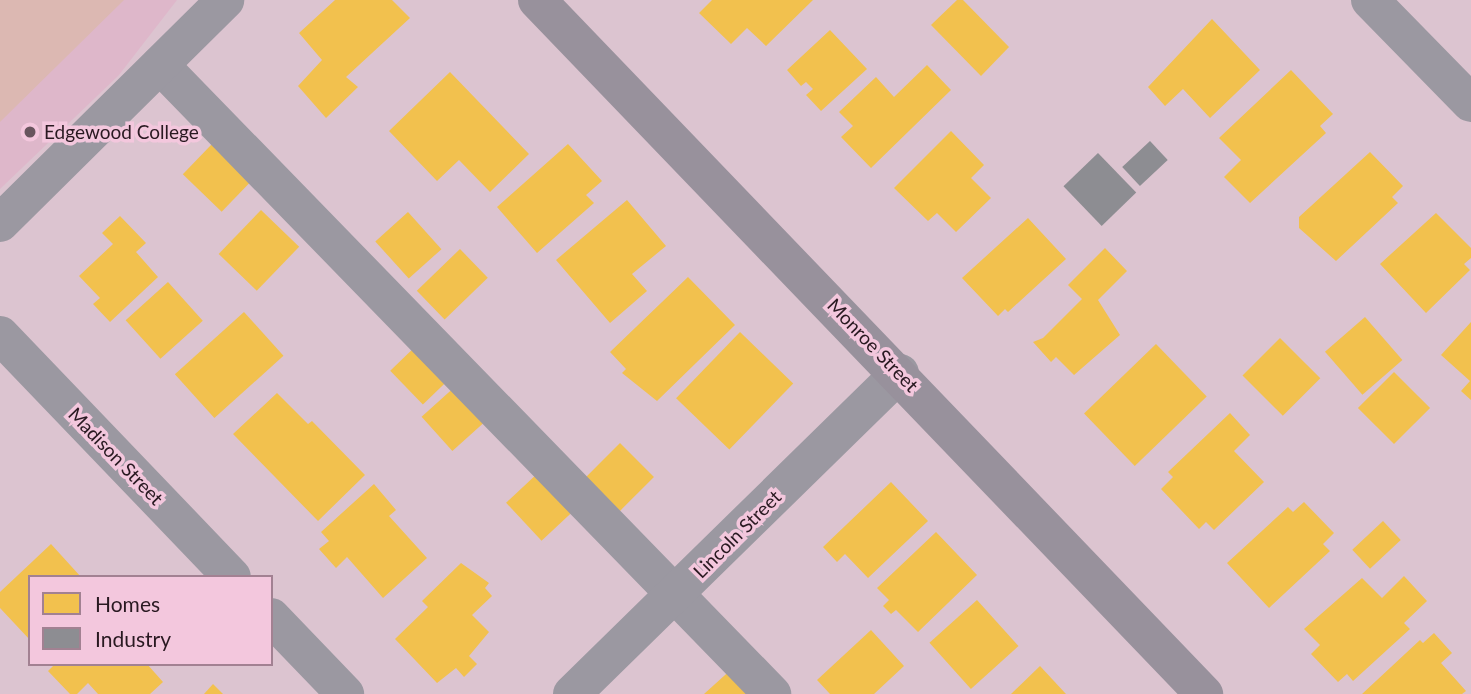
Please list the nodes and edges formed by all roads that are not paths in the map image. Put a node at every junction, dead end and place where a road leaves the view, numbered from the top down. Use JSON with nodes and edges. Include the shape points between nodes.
{"nodes":[{"id":1,"x":225,"y":0,"type":"edge"},
{"id":2,"x":537,"y":0,"type":"edge"},
{"id":3,"x":1370,"y":0,"type":"edge"},
{"id":4,"x":160,"y":65,"type":"junction"},
{"id":5,"x":1471,"y":103,"type":"edge"},
{"id":6,"x":0,"y":223,"type":"edge"},
{"id":7,"x":0,"y":335,"type":"edge"},
{"id":8,"x":900,"y":373,"type":"junction"},
{"id":9,"x":230,"y":575,"type":"edge"},
{"id":10,"x":676,"y":594,"type":"junction"},
{"id":11,"x":273,"y":619,"type":"edge"},
{"id":12,"x":345,"y":694,"type":"edge"},
{"id":13,"x":572,"y":694,"type":"edge"},
{"id":14,"x":772,"y":694,"type":"edge"},
{"id":15,"x":1204,"y":694,"type":"edge"}],
"edges":[{"from":1,"to":4,"type":"street"},
{"from":2,"to":8,"type":"main road","name":"Monroe Street"},
{"from":3,"to":5,"type":"street"},
{"from":4,"to":6,"type":"street"},
{"from":4,"to":10,"type":"street"},
{"from":7,"to":9,"type":"street","name":"Madison Street"},
{"from":8,"to":10,"type":"street","name":"Lincoln Street"},
{"from":8,"to":15,"type":"main road","name":"Monroe Street"},
{"from":10,"to":13,"type":"street","name":"Lincoln Street"},
{"from":10,"to":14,"type":"street"},
{"from":11,"to":12,"type":"street"}]}
